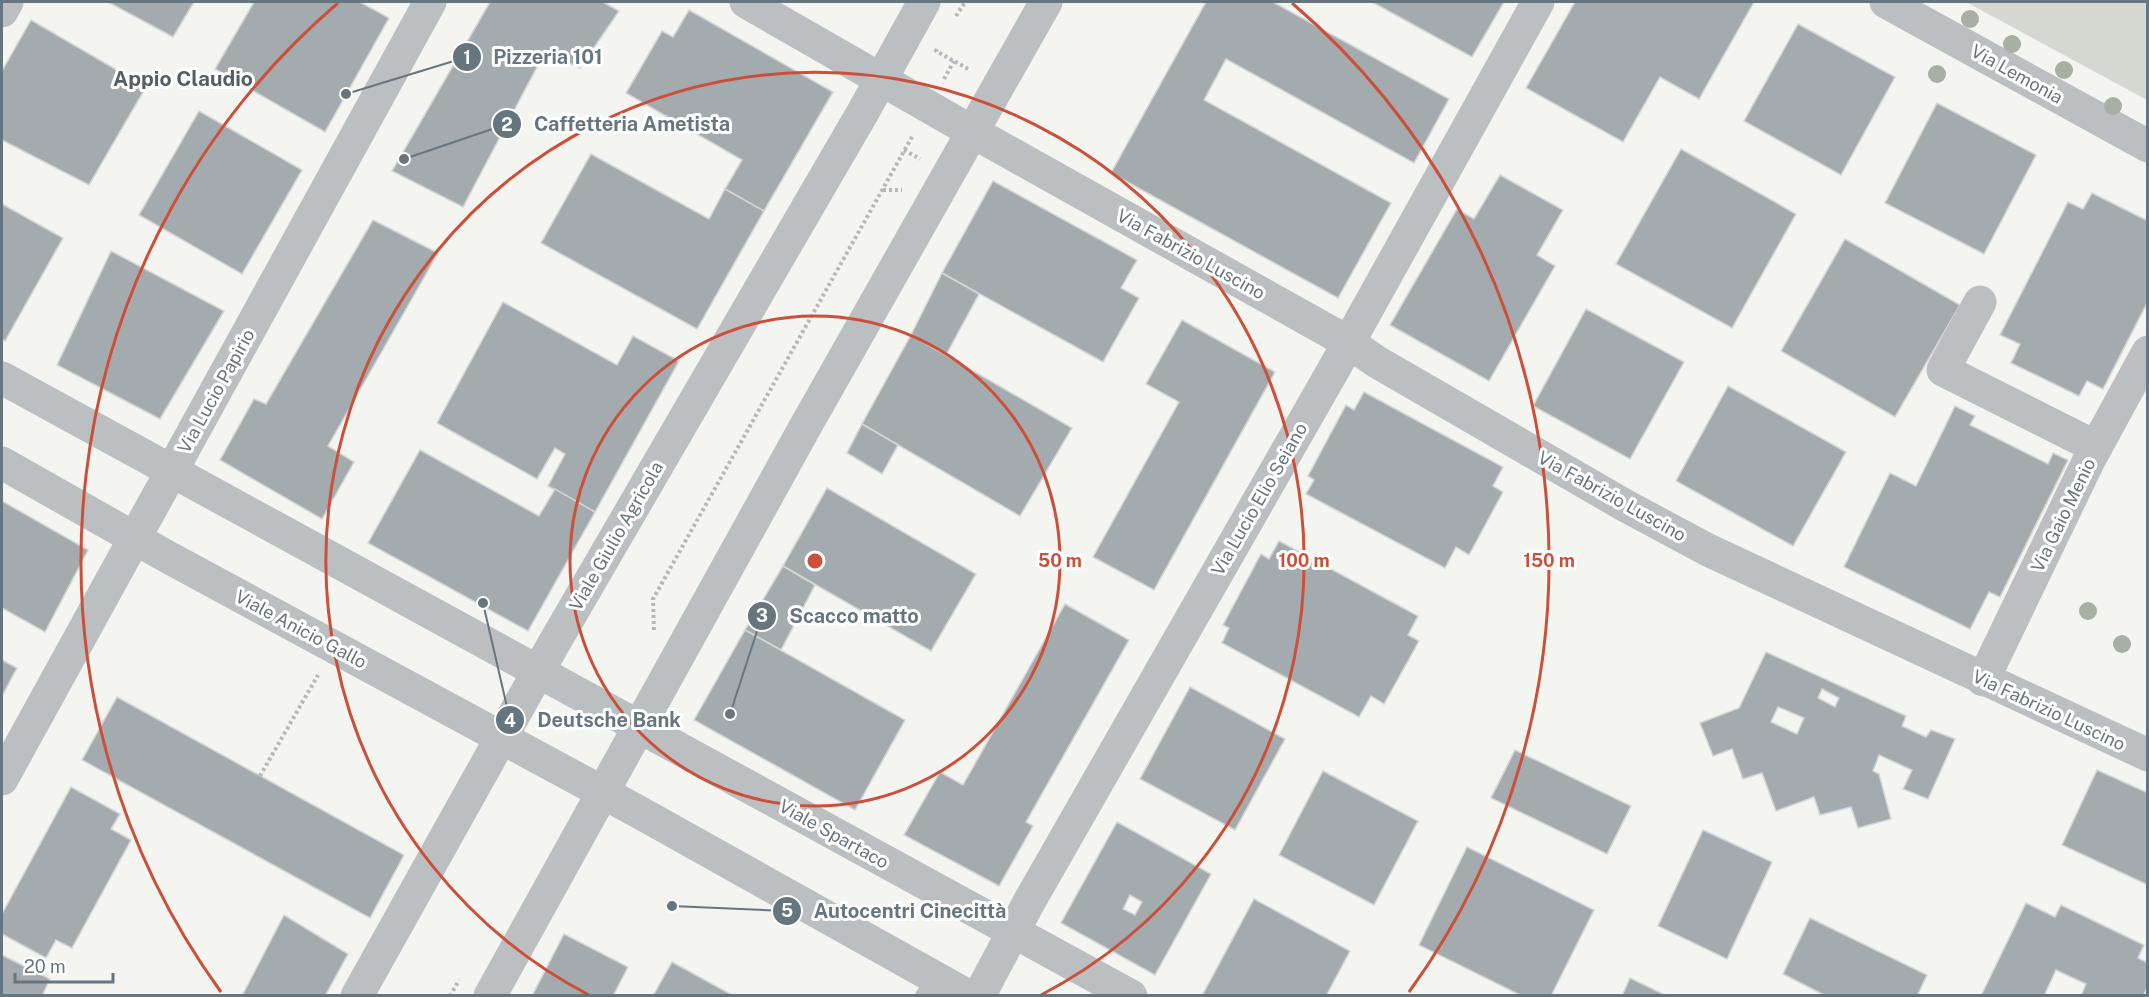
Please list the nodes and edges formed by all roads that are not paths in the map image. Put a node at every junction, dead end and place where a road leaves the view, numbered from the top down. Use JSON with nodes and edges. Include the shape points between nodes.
{"nodes":[{"id":1,"x":7,"y":2,"type":"edge"},
{"id":2,"x":430,"y":2,"type":"edge"},
{"id":3,"x":924,"y":2,"type":"edge"},
{"id":4,"x":1046,"y":2,"type":"edge"},
{"id":5,"x":1538,"y":2,"type":"edge"},
{"id":6,"x":1886,"y":2,"type":"edge"},
{"id":7,"x":754,"y":6,"type":"edge"},
{"id":8,"x":2,"y":11,"type":"edge"},
{"id":9,"x":881,"y":80,"type":"junction"},
{"id":10,"x":971,"y":131,"type":"junction"},
{"id":11,"x":2148,"y":146,"type":"edge"},
{"id":12,"x":1980,"y":302,"type":"dead end"},
{"id":13,"x":1348,"y":342,"type":"junction"},
{"id":14,"x":2148,"y":352,"type":"edge"},
{"id":15,"x":2,"y":378,"type":"edge"},
{"id":16,"x":2096,"y":447,"type":"junction"},
{"id":17,"x":2,"y":463,"type":"edge"},
{"id":18,"x":172,"y":471,"type":"junction"},
{"id":19,"x":134,"y":538,"type":"junction"},
{"id":20,"x":538,"y":672,"type":"junction"},
{"id":21,"x":1983,"y":680,"type":"junction"},
{"id":22,"x":639,"y":726,"type":"junction"},
{"id":23,"x":501,"y":737,"type":"junction"},
{"id":24,"x":2148,"y":755,"type":"edge"},
{"id":25,"x":2,"y":779,"type":"edge"},
{"id":26,"x":603,"y":792,"type":"junction"},
{"id":27,"x":1013,"y":932,"type":"junction"},
{"id":28,"x":945,"y":991,"type":"edge"},
{"id":29,"x":357,"y":996,"type":"edge"},
{"id":30,"x":490,"y":996,"type":"edge"},
{"id":31,"x":979,"y":996,"type":"edge"},
{"id":32,"x":1131,"y":996,"type":"edge"}],
"edges":[{"from":1,"to":8,"type":"street"},
{"from":2,"to":18,"type":"street","name":"Via Lucio Papirio"},
{"from":3,"to":9,"type":"street","name":"Viale Giulio Agricola"},
{"from":4,"to":10,"type":"street"},
{"from":5,"to":13,"type":"street","name":"Via Lucio Elio Seiano"},
{"from":6,"to":11,"type":"street","name":"Via Lemonia"},
{"from":7,"to":9,"type":"street","name":"Via Fabrizio Luscino"},
{"from":9,"to":10,"type":"street","name":"Via Fabrizio Luscino"},
{"from":9,"to":20,"type":"street","name":"Viale Giulio Agricola"},
{"from":10,"to":13,"type":"street","name":"Via Fabrizio Luscino"},
{"from":10,"to":22,"type":"street"},
{"from":12,"to":16,"type":"street","via":[[1943,370]]},
{"from":13,"to":21,"type":"street","name":"Via Fabrizio Luscino","via":[[1708,550]]},
{"from":13,"to":27,"type":"street","name":"Via Lucio Elio Seiano"},
{"from":14,"to":16,"type":"street","name":"Via Gaio Menio"},
{"from":15,"to":18,"type":"street"},
{"from":16,"to":21,"type":"street","name":"Via Gaio Menio"},
{"from":17,"to":19,"type":"street","name":"Viale Anicio Gallo"},
{"from":18,"to":19,"type":"street","name":"Via Lucio Papirio"},
{"from":18,"to":20,"type":"street"},
{"from":19,"to":23,"type":"street","name":"Viale Anicio Gallo"},
{"from":19,"to":25,"type":"street","name":"Via Lucio Papirio"},
{"from":20,"to":22,"type":"street","name":"Viale Spartaco"},
{"from":20,"to":23,"type":"street","name":"Viale Giulio Agricola"},
{"from":21,"to":24,"type":"street","name":"Via Fabrizio Luscino"},
{"from":22,"to":26,"type":"street"},
{"from":22,"to":27,"type":"street","name":"Viale Spartaco"},
{"from":23,"to":26,"type":"street","name":"Viale Anicio Gallo"},
{"from":23,"to":29,"type":"street","name":"Viale Giulio Agricola"},
{"from":26,"to":28,"type":"street"},
{"from":26,"to":30,"type":"street"},
{"from":27,"to":31,"type":"street","name":"Via Lucio Elio Seiano"},
{"from":27,"to":32,"type":"street","name":"Viale Spartaco"}]}
